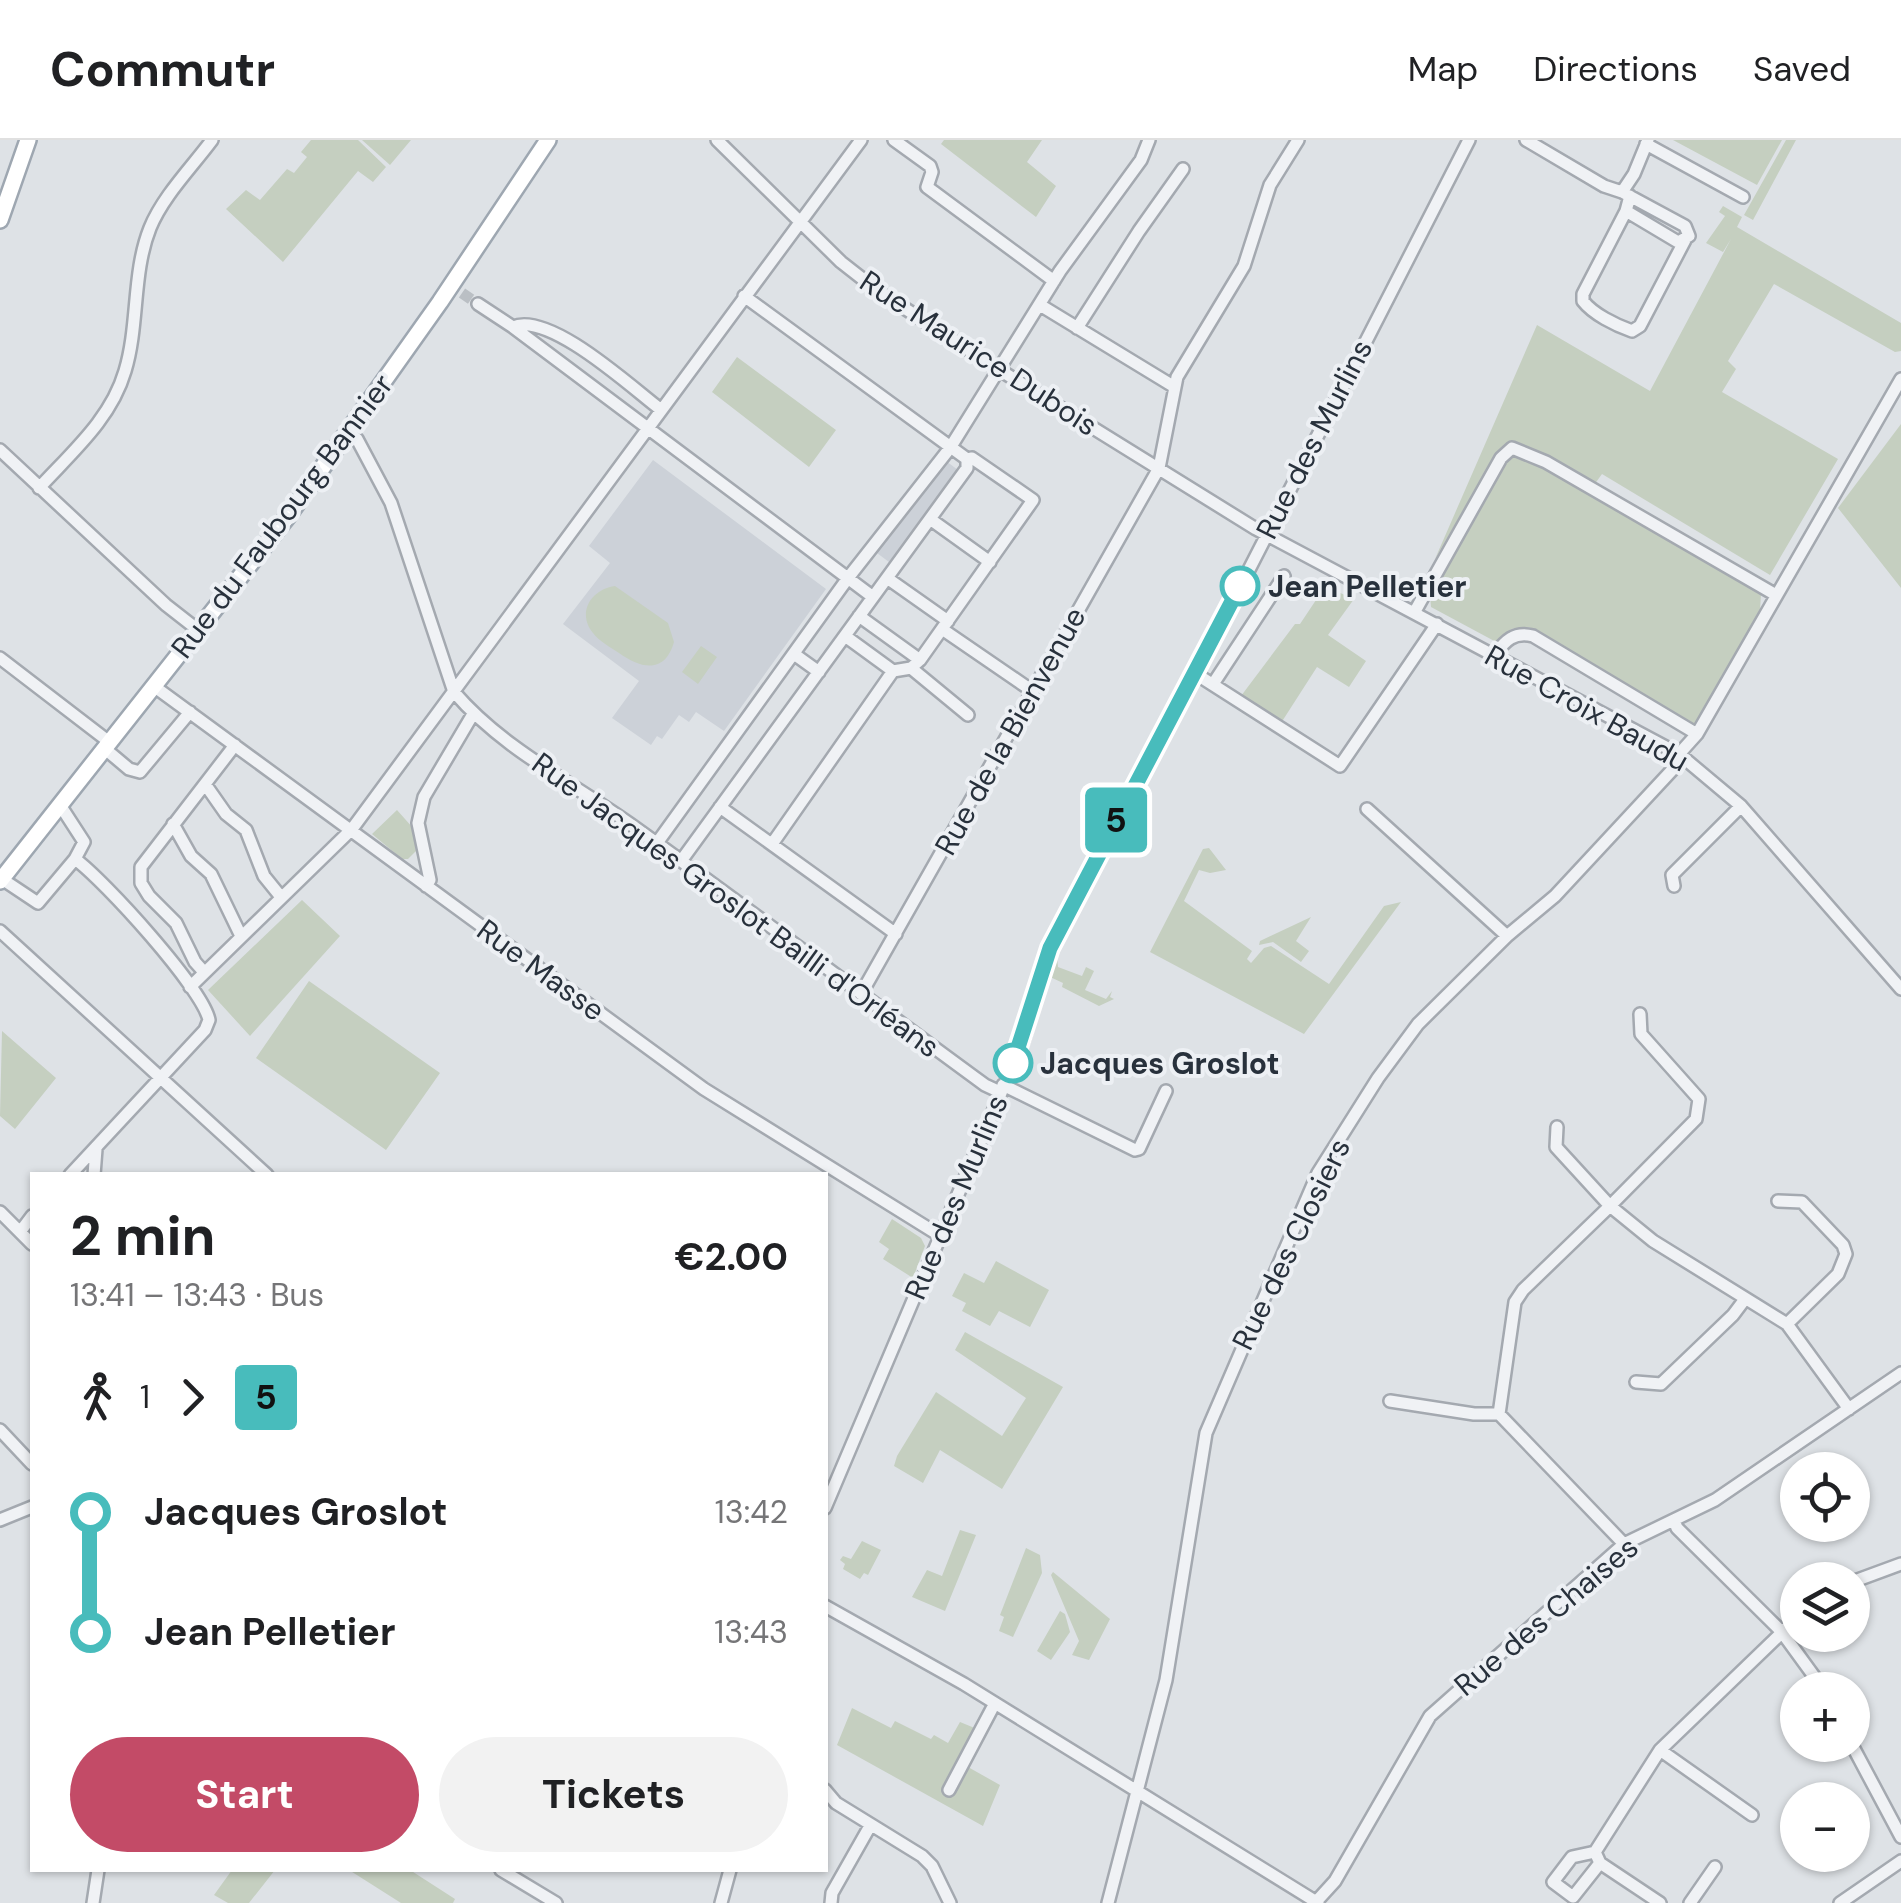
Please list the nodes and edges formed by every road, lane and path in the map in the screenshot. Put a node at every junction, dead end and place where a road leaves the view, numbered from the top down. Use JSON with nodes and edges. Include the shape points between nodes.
{"nodes":[{"id":1,"x":28,"y":140,"type":"edge"},
{"id":2,"x":212,"y":140,"type":"edge"},
{"id":3,"x":548,"y":140,"type":"edge"},
{"id":4,"x":718,"y":140,"type":"edge"},
{"id":5,"x":860,"y":140,"type":"edge"},
{"id":6,"x":894,"y":140,"type":"edge"},
{"id":7,"x":1298,"y":140,"type":"edge"},
{"id":8,"x":1469,"y":140,"type":"edge"},
{"id":9,"x":1526,"y":140,"type":"edge"},
{"id":10,"x":1647,"y":142,"type":"edge"},
{"id":11,"x":1144,"y":143,"type":"edge"},
{"id":12,"x":1183,"y":169,"type":"dead end"},
{"id":13,"x":4,"y":194,"type":"edge"},
{"id":14,"x":1626,"y":194,"type":"junction"},
{"id":15,"x":1743,"y":197,"type":"dead end"},
{"id":16,"x":1626,"y":212,"type":"junction"},
{"id":17,"x":0,"y":220,"type":"edge"},
{"id":18,"x":800,"y":221,"type":"junction"},
{"id":19,"x":1685,"y":240,"type":"junction"},
{"id":20,"x":1054,"y":281,"type":"junction"},
{"id":21,"x":744,"y":296,"type":"junction"},
{"id":22,"x":478,"y":304,"type":"tunnel mouth"},
{"id":23,"x":1040,"y":305,"type":"junction"},
{"id":24,"x":513,"y":327,"type":"junction"},
{"id":25,"x":1077,"y":328,"type":"junction"},
{"id":26,"x":998,"y":369,"type":"junction"},
{"id":27,"x":1901,"y":380,"type":"edge"},
{"id":28,"x":1173,"y":386,"type":"junction"},
{"id":29,"x":660,"y":409,"type":"junction"},
{"id":30,"x":647,"y":428,"type":"junction"},
{"id":31,"x":348,"y":432,"type":"junction"},
{"id":32,"x":950,"y":448,"type":"junction"},
{"id":33,"x":0,"y":450,"type":"edge"},
{"id":34,"x":966,"y":459,"type":"junction"},
{"id":35,"x":1159,"y":468,"type":"junction"},
{"id":36,"x":40,"y":488,"type":"junction"},
{"id":37,"x":930,"y":519,"type":"junction"},
{"id":38,"x":1266,"y":534,"type":"junction"},
{"id":39,"x":990,"y":562,"type":"junction"},
{"id":40,"x":1284,"y":576,"type":"dead end"},
{"id":41,"x":848,"y":578,"type":"junction"},
{"id":42,"x":887,"y":578,"type":"junction"},
{"id":43,"x":1776,"y":595,"type":"junction"},
{"id":44,"x":873,"y":597,"type":"junction"},
{"id":45,"x":1414,"y":613,"type":"junction"},
{"id":46,"x":859,"y":616,"type":"junction"},
{"id":47,"x":1437,"y":624,"type":"junction"},
{"id":48,"x":945,"y":625,"type":"junction"},
{"id":49,"x":198,"y":630,"type":"junction"},
{"id":50,"x":845,"y":636,"type":"junction"},
{"id":51,"x":794,"y":654,"type":"junction"},
{"id":52,"x":1494,"y":655,"type":"junction"},
{"id":53,"x":0,"y":658,"type":"edge"},
{"id":54,"x":915,"y":664,"type":"junction"},
{"id":55,"x":892,"y":671,"type":"junction"},
{"id":56,"x":819,"y":672,"type":"junction"},
{"id":57,"x":1193,"y":672,"type":"junction"},
{"id":58,"x":1213,"y":684,"type":"junction"},
{"id":59,"x":155,"y":686,"type":"junction"},
{"id":60,"x":1032,"y":690,"type":"junction"},
{"id":61,"x":454,"y":692,"type":"junction"},
{"id":62,"x":190,"y":712,"type":"junction"},
{"id":63,"x":473,"y":714,"type":"junction"},
{"id":64,"x":968,"y":715,"type":"dead end"},
{"id":65,"x":1697,"y":734,"type":"junction"},
{"id":66,"x":106,"y":744,"type":"junction"},
{"id":67,"x":235,"y":745,"type":"junction"},
{"id":68,"x":1679,"y":754,"type":"junction"},
{"id":69,"x":205,"y":784,"type":"junction"},
{"id":70,"x":60,"y":805,"type":"junction"},
{"id":71,"x":1741,"y":806,"type":"junction"},
{"id":72,"x":720,"y":807,"type":"junction"},
{"id":73,"x":1367,"y":809,"type":"dead end"},
{"id":74,"x":172,"y":824,"type":"junction"},
{"id":75,"x":352,"y":829,"type":"junction"},
{"id":76,"x":656,"y":843,"type":"junction"},
{"id":77,"x":772,"y":844,"type":"junction"},
{"id":78,"x":75,"y":860,"type":"junction"},
{"id":79,"x":681,"y":860,"type":"junction"},
{"id":80,"x":1,"y":881,"type":"edge"},
{"id":81,"x":426,"y":886,"type":"junction"},
{"id":82,"x":1674,"y":886,"type":"dead end"},
{"id":83,"x":281,"y":897,"type":"junction"},
{"id":84,"x":0,"y":931,"type":"edge"},
{"id":85,"x":896,"y":934,"type":"junction"},
{"id":86,"x":241,"y":936,"type":"junction"},
{"id":87,"x":1507,"y":936,"type":"junction"},
{"id":88,"x":204,"y":972,"type":"junction"},
{"id":89,"x":190,"y":987,"type":"junction"},
{"id":90,"x":1901,"y":989,"type":"edge"},
{"id":91,"x":862,"y":994,"type":"junction"},
{"id":92,"x":1640,"y":1014,"type":"dead end"},
{"id":93,"x":162,"y":1078,"type":"junction"},
{"id":94,"x":1002,"y":1089,"type":"junction"},
{"id":95,"x":1166,"y":1092,"type":"dead end"},
{"id":96,"x":1557,"y":1128,"type":"dead end"},
{"id":97,"x":96,"y":1148,"type":"junction"},
{"id":98,"x":74,"y":1172,"type":"edge"},
{"id":99,"x":94,"y":1172,"type":"edge"},
{"id":100,"x":264,"y":1172,"type":"edge"},
{"id":101,"x":1778,"y":1201,"type":"dead end"},
{"id":102,"x":1610,"y":1206,"type":"junction"},
{"id":103,"x":0,"y":1212,"type":"edge"},
{"id":104,"x":30,"y":1219,"type":"edge"},
{"id":105,"x":20,"y":1232,"type":"junction"},
{"id":106,"x":939,"y":1236,"type":"junction"},
{"id":107,"x":30,"y":1242,"type":"edge"},
{"id":108,"x":1745,"y":1299,"type":"junction"},
{"id":109,"x":1787,"y":1324,"type":"junction"},
{"id":110,"x":1901,"y":1373,"type":"edge"},
{"id":111,"x":1636,"y":1382,"type":"dead end"},
{"id":112,"x":1390,"y":1401,"type":"dead end"},
{"id":113,"x":1850,"y":1408,"type":"junction"},
{"id":114,"x":1499,"y":1414,"type":"junction"},
{"id":115,"x":0,"y":1430,"type":"edge"},
{"id":116,"x":30,"y":1462,"type":"edge"},
{"id":117,"x":828,"y":1501,"type":"edge"},
{"id":118,"x":30,"y":1508,"type":"edge"},
{"id":119,"x":0,"y":1520,"type":"edge"},
{"id":120,"x":1674,"y":1520,"type":"junction"},
{"id":121,"x":1624,"y":1544,"type":"junction"},
{"id":122,"x":1901,"y":1564,"type":"edge"},
{"id":123,"x":1870,"y":1575,"type":"edge"},
{"id":124,"x":828,"y":1608,"type":"edge"},
{"id":125,"x":1780,"y":1630,"type":"edge"},
{"id":126,"x":1780,"y":1632,"type":"edge"},
{"id":127,"x":995,"y":1703,"type":"junction"},
{"id":128,"x":1660,"y":1750,"type":"junction"},
{"id":129,"x":1861,"y":1762,"type":"edge"},
{"id":130,"x":949,"y":1790,"type":"dead end"},
{"id":131,"x":1139,"y":1792,"type":"junction"},
{"id":132,"x":828,"y":1794,"type":"edge"},
{"id":133,"x":1752,"y":1815,"type":"dead end"},
{"id":134,"x":870,"y":1826,"type":"junction"},
{"id":135,"x":1901,"y":1837,"type":"edge"},
{"id":136,"x":1901,"y":1862,"type":"edge"},
{"id":137,"x":1715,"y":1867,"type":"dead end"},
{"id":138,"x":98,"y":1872,"type":"edge"},
{"id":139,"x":509,"y":1872,"type":"edge"},
{"id":140,"x":729,"y":1872,"type":"edge"},
{"id":141,"x":93,"y":1903,"type":"edge"},
{"id":142,"x":556,"y":1903,"type":"edge"},
{"id":143,"x":721,"y":1903,"type":"edge"},
{"id":144,"x":831,"y":1903,"type":"edge"},
{"id":145,"x":950,"y":1903,"type":"edge"},
{"id":146,"x":1108,"y":1903,"type":"edge"},
{"id":147,"x":1316,"y":1903,"type":"edge"},
{"id":148,"x":1660,"y":1903,"type":"edge"},
{"id":149,"x":1690,"y":1903,"type":"edge"},
{"id":150,"x":1840,"y":1903,"type":"edge"}],
"edges":[{"from":1,"to":13,"type":"main road"},
{"from":2,"to":36,"type":"street","via":[[150,226],[125,372],[110,406]]},
{"from":3,"to":31,"type":"main road","name":"Rue du Faubourg Bannier","via":[[456,289]]},
{"from":4,"to":18,"type":"street","name":"Rue Maurice Dubois"},
{"from":5,"to":18,"type":"street"},
{"from":6,"to":20,"type":"street","via":[[930,166],[926,187]]},
{"from":7,"to":28,"type":"street","via":[[1270,185],[1244,266]]},
{"from":8,"to":38,"type":"street","name":"Rue des Murlins"},
{"from":9,"to":14,"type":"street"},
{"from":10,"to":14,"type":"street"},
{"from":10,"to":15,"type":"street"},
{"from":11,"to":20,"type":"street"},
{"from":12,"to":25,"type":"street"},
{"from":13,"to":17,"type":"main road"},
{"from":14,"to":16,"type":"street"},
{"from":14,"to":19,"type":"street","via":[[1685,226]]},
{"from":16,"to":19,"type":"street"},
{"from":16,"to":19,"type":"street","via":[[1583,294],[1591,309],[1623,328],[1640,326]]},
{"from":18,"to":21,"type":"street"},
{"from":18,"to":26,"type":"street","name":"Rue Maurice Dubois","via":[[878,290]]},
{"from":20,"to":23,"type":"street"},
{"from":21,"to":29,"type":"street"},
{"from":21,"to":32,"type":"street"},
{"from":22,"to":24,"type":"street"},
{"from":23,"to":25,"type":"street"},
{"from":23,"to":26,"type":"street"},
{"from":24,"to":29,"type":"street","via":[[550,329]]},
{"from":24,"to":30,"type":"street"},
{"from":25,"to":28,"type":"street"},
{"from":26,"to":32,"type":"street"},
{"from":26,"to":35,"type":"street","name":"Rue Maurice Dubois"},
{"from":27,"to":43,"type":"street","name":"Rue des Closiers"},
{"from":28,"to":35,"type":"street","name":"Rue de la Bienvenue"},
{"from":29,"to":30,"type":"street"},
{"from":30,"to":41,"type":"street"},
{"from":30,"to":61,"type":"street"},
{"from":31,"to":49,"type":"main road","name":"Rue du Faubourg Bannier"},
{"from":31,"to":61,"type":"street","via":[[391,503]]},
{"from":32,"to":34,"type":"street"},
{"from":32,"to":41,"type":"street"},
{"from":33,"to":36,"type":"street"},
{"from":34,"to":37,"type":"street","via":[[968,468]]},
{"from":34,"to":39,"type":"street","via":[[1033,500]]},
{"from":35,"to":38,"type":"street","name":"Rue Maurice Dubois"},
{"from":35,"to":60,"type":"street","name":"Rue de la Bienvenue"},
{"from":36,"to":49,"type":"street"},
{"from":37,"to":39,"type":"street"},
{"from":37,"to":42,"type":"street"},
{"from":38,"to":45,"type":"street","name":"Rue Croix Baudu"},
{"from":38,"to":57,"type":"street","name":"Rue des Murlins"},
{"from":39,"to":48,"type":"street"},
{"from":40,"to":58,"type":"street"},
{"from":41,"to":44,"type":"street"},
{"from":41,"to":51,"type":"street"},
{"from":42,"to":44,"type":"street"},
{"from":42,"to":48,"type":"street"},
{"from":43,"to":45,"type":"street","via":[[1512,448]]},
{"from":43,"to":65,"type":"street","name":"Rue des Closiers"},
{"from":44,"to":46,"type":"street"},
{"from":45,"to":47,"type":"street","name":"Rue Croix Baudu"},
{"from":46,"to":50,"type":"street"},
{"from":46,"to":54,"type":"street"},
{"from":47,"to":52,"type":"street","name":"Rue Croix Baudu"},
{"from":47,"to":58,"type":"street","via":[[1340,766]]},
{"from":48,"to":54,"type":"street"},
{"from":48,"to":60,"type":"street"},
{"from":49,"to":59,"type":"main road","name":"Rue du Faubourg Bannier"},
{"from":50,"to":55,"type":"street"},
{"from":50,"to":56,"type":"street"},
{"from":51,"to":56,"type":"street"},
{"from":51,"to":76,"type":"street"},
{"from":52,"to":65,"type":"street","via":[[1514,636],[1533,636]]},
{"from":52,"to":68,"type":"street","name":"Rue Croix Baudu"},
{"from":53,"to":66,"type":"street"},
{"from":54,"to":55,"type":"street"},
{"from":54,"to":64,"type":"street"},
{"from":55,"to":77,"type":"street"},
{"from":56,"to":72,"type":"street"},
{"from":57,"to":58,"type":"street"},
{"from":57,"to":94,"type":"street","name":"Rue des Murlins","via":[[1050,948]]},
{"from":59,"to":62,"type":"street","name":"Rue Masse"},
{"from":59,"to":66,"type":"main road","name":"Rue du Faubourg Bannier"},
{"from":60,"to":85,"type":"street","name":"Rue de la Bienvenue"},
{"from":61,"to":63,"type":"street","name":"Rue Jacques Groslot Bailli d'Orléans"},
{"from":61,"to":75,"type":"street"},
{"from":62,"to":66,"type":"street","via":[[140,772]]},
{"from":62,"to":67,"type":"street","name":"Rue Masse"},
{"from":63,"to":76,"type":"street","name":"Rue Jacques Groslot Bailli d'Orléans"},
{"from":63,"to":81,"type":"street","via":[[424,797],[418,824]]},
{"from":65,"to":68,"type":"street","name":"Rue des Closiers"},
{"from":66,"to":70,"type":"main road","name":"Rue du Faubourg Bannier"},
{"from":67,"to":69,"type":"street"},
{"from":67,"to":75,"type":"street","name":"Rue Masse"},
{"from":68,"to":71,"type":"street","name":"Rue Croix Baudu"},
{"from":68,"to":87,"type":"street","name":"Rue des Closiers","via":[[1644,803]]},
{"from":69,"to":74,"type":"street"},
{"from":69,"to":83,"type":"street","via":[[246,830],[264,876]]},
{"from":70,"to":78,"type":"street","via":[[84,842]]},
{"from":70,"to":80,"type":"main road","name":"Rue du Faubourg Bannier"},
{"from":71,"to":82,"type":"street","via":[[1672,875]]},
{"from":71,"to":90,"type":"street","name":"Rue Croix Baudu"},
{"from":72,"to":77,"type":"street"},
{"from":72,"to":79,"type":"street"},
{"from":73,"to":87,"type":"street"},
{"from":74,"to":86,"type":"street","via":[[211,874]]},
{"from":74,"to":88,"type":"street","via":[[141,866],[141,883],[176,923]]},
{"from":75,"to":81,"type":"street","name":"Rue Masse"},
{"from":75,"to":83,"type":"street"},
{"from":76,"to":79,"type":"street","name":"Rue Jacques Groslot Bailli d'Orléans"},
{"from":77,"to":85,"type":"street"},
{"from":78,"to":80,"type":"street","via":[[38,903]]},
{"from":78,"to":89,"type":"street","via":[[103,880]]},
{"from":79,"to":91,"type":"street","name":"Rue Jacques Groslot Bailli d'Orléans"},
{"from":81,"to":106,"type":"street","name":"Rue Masse","via":[[704,1089]]},
{"from":83,"to":86,"type":"street"},
{"from":84,"to":93,"type":"street"},
{"from":85,"to":91,"type":"street","name":"Rue de la Bienvenue"},
{"from":86,"to":88,"type":"street"},
{"from":87,"to":131,"type":"street","name":"Rue des Closiers","via":[[1418,1024],[1378,1078],[1318,1173],[1236,1358],[1206,1433],[1166,1680]]},
{"from":88,"to":89,"type":"street"},
{"from":89,"to":93,"type":"street","via":[[209,1020]]},
{"from":91,"to":94,"type":"street","name":"Rue Jacques Groslot Bailli d'Orléans","via":[[985,1085]]},
{"from":92,"to":102,"type":"street","via":[[1640,1034],[1692,1089],[1699,1110]]},
{"from":93,"to":97,"type":"street"},
{"from":93,"to":100,"type":"street"},
{"from":94,"to":95,"type":"street","name":"Rue Jacques Groslot Bailli d'Orléans","via":[[1135,1150]]},
{"from":94,"to":106,"type":"street","name":"Rue des Murlins"},
{"from":96,"to":102,"type":"street","via":[[1556,1147]]},
{"from":97,"to":98,"type":"street"},
{"from":97,"to":99,"type":"street"},
{"from":101,"to":109,"type":"street","via":[[1802,1202],[1846,1254],[1838,1274]]},
{"from":102,"to":108,"type":"street"},
{"from":102,"to":114,"type":"street","via":[[1516,1302]]},
{"from":103,"to":105,"type":"street"},
{"from":104,"to":105,"type":"street"},
{"from":105,"to":107,"type":"street"},
{"from":106,"to":117,"type":"street","name":"Rue des Murlins"},
{"from":108,"to":109,"type":"street"},
{"from":108,"to":111,"type":"street","via":[[1661,1384]]},
{"from":109,"to":113,"type":"street"},
{"from":110,"to":113,"type":"street","name":"Rue des Chaises"},
{"from":112,"to":114,"type":"street"},
{"from":113,"to":120,"type":"street","name":"Rue des Chaises","via":[[1715,1500]]},
{"from":114,"to":121,"type":"street"},
{"from":115,"to":116,"type":"street"},
{"from":118,"to":119,"type":"street"},
{"from":120,"to":121,"type":"street","name":"Rue des Chaises"},
{"from":120,"to":125,"type":"street"},
{"from":121,"to":147,"type":"street","name":"Rue des Chaises","via":[[1430,1716]]},
{"from":122,"to":123,"type":"street"},
{"from":124,"to":127,"type":"street"},
{"from":126,"to":128,"type":"street"},
{"from":127,"to":130,"type":"street"},
{"from":127,"to":131,"type":"street"},
{"from":128,"to":133,"type":"street"},
{"from":128,"to":148,"type":"street","via":[[1598,1857]]},
{"from":129,"to":135,"type":"street"},
{"from":131,"to":146,"type":"street","name":"Rue des Closiers"},
{"from":131,"to":147,"type":"street"},
{"from":132,"to":134,"type":"street"},
{"from":134,"to":144,"type":"street"},
{"from":134,"to":145,"type":"street","via":[[922,1856]]},
{"from":136,"to":150,"type":"street"},
{"from":137,"to":149,"type":"street"},
{"from":138,"to":141,"type":"street"},
{"from":139,"to":142,"type":"street"},
{"from":140,"to":143,"type":"street"}]}
